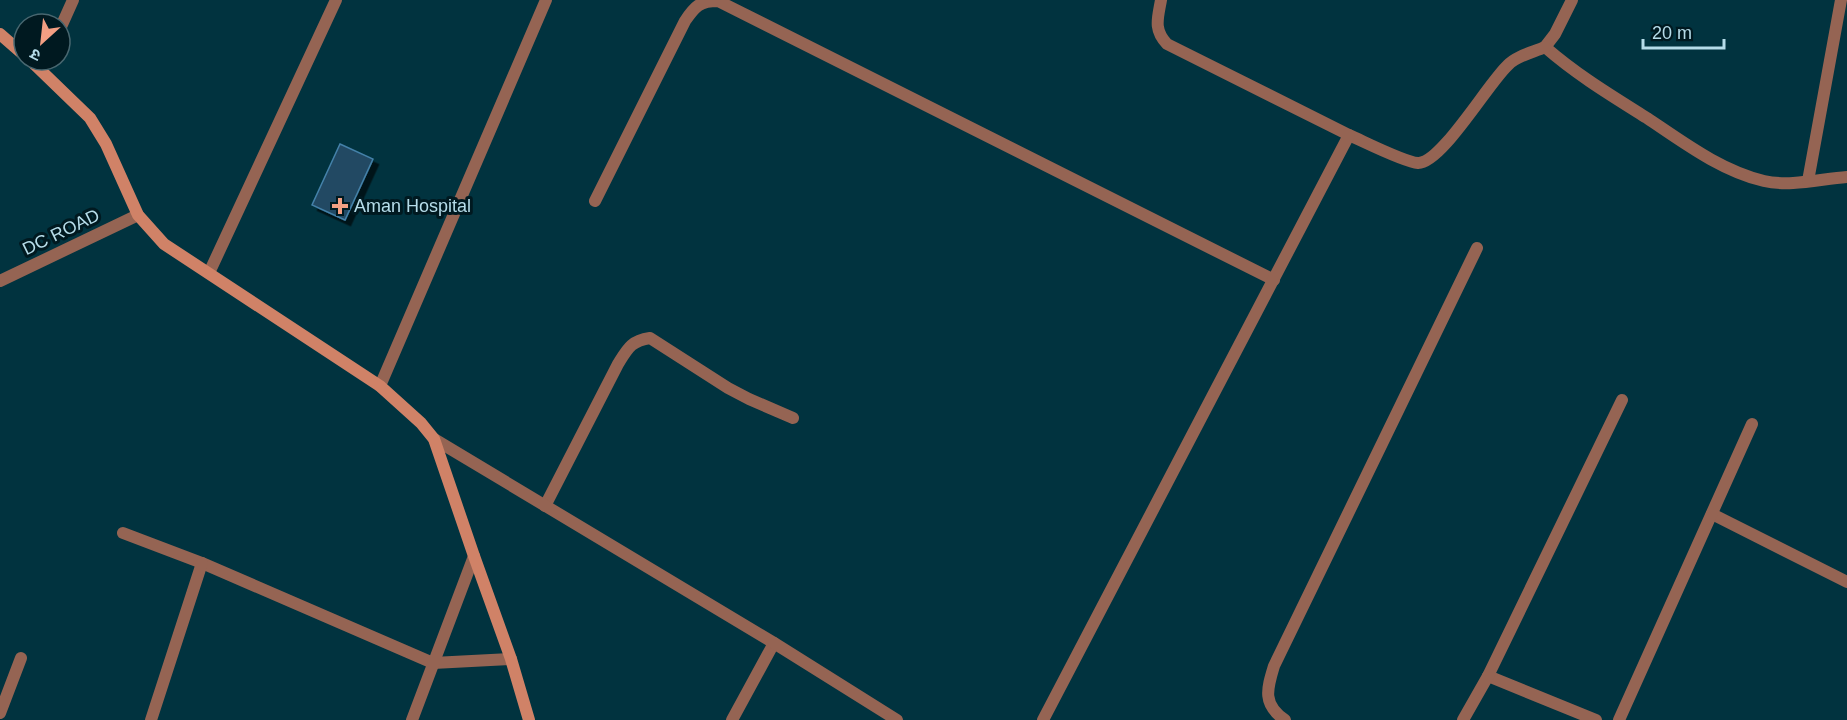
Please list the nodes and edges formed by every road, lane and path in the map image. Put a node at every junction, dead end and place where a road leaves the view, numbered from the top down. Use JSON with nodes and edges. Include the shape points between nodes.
{"nodes":[{"id":1,"x":336,"y":0,"type":"edge"},
{"id":2,"x":546,"y":0,"type":"edge"},
{"id":3,"x":1161,"y":0,"type":"edge"},
{"id":4,"x":1572,"y":0,"type":"edge"},
{"id":5,"x":1841,"y":0,"type":"edge"},
{"id":6,"x":0,"y":34,"type":"edge"},
{"id":7,"x":12,"y":44,"type":"edge"},
{"id":8,"x":1545,"y":47,"type":"junction"},
{"id":9,"x":49,"y":72,"type":"edge"},
{"id":10,"x":1349,"y":135,"type":"junction"},
{"id":11,"x":1847,"y":177,"type":"edge"},
{"id":12,"x":1808,"y":181,"type":"junction"},
{"id":13,"x":595,"y":201,"type":"dead end"},
{"id":14,"x":138,"y":215,"type":"junction"},
{"id":15,"x":1477,"y":248,"type":"dead end"},
{"id":16,"x":209,"y":273,"type":"junction"},
{"id":17,"x":1274,"y":280,"type":"junction"},
{"id":18,"x":0,"y":282,"type":"edge"},
{"id":19,"x":380,"y":386,"type":"junction"},
{"id":20,"x":1622,"y":400,"type":"dead end"},
{"id":21,"x":793,"y":418,"type":"dead end"},
{"id":22,"x":1752,"y":424,"type":"dead end"},
{"id":23,"x":434,"y":439,"type":"junction"},
{"id":24,"x":545,"y":506,"type":"junction"},
{"id":25,"x":1712,"y":514,"type":"junction"},
{"id":26,"x":123,"y":533,"type":"dead end"},
{"id":27,"x":474,"y":556,"type":"junction"},
{"id":28,"x":202,"y":563,"type":"junction"},
{"id":29,"x":1847,"y":582,"type":"edge"},
{"id":30,"x":774,"y":643,"type":"junction"},
{"id":31,"x":21,"y":658,"type":"dead end"},
{"id":32,"x":511,"y":659,"type":"junction"},
{"id":33,"x":433,"y":663,"type":"junction"},
{"id":34,"x":1488,"y":676,"type":"junction"},
{"id":35,"x":0,"y":713,"type":"edge"},
{"id":36,"x":151,"y":720,"type":"edge"},
{"id":37,"x":411,"y":720,"type":"edge"},
{"id":38,"x":529,"y":720,"type":"edge"},
{"id":39,"x":732,"y":720,"type":"edge"},
{"id":40,"x":897,"y":720,"type":"edge"},
{"id":41,"x":1043,"y":720,"type":"edge"},
{"id":42,"x":1285,"y":720,"type":"edge"},
{"id":43,"x":1462,"y":720,"type":"edge"},
{"id":44,"x":1596,"y":720,"type":"edge"},
{"id":45,"x":1619,"y":720,"type":"edge"}],
"edges":[{"from":1,"to":16,"type":"street"},
{"from":2,"to":19,"type":"street"},
{"from":3,"to":10,"type":"street","via":[[1157,20],[1160,36],[1167,44]]},
{"from":4,"to":8,"type":"street"},
{"from":5,"to":12,"type":"street"},
{"from":6,"to":7,"type":"main road"},
{"from":8,"to":10,"type":"street","via":[[1509,63],[1429,160],[1419,163],[1406,159]]},
{"from":8,"to":12,"type":"street","via":[[1578,74],[1733,170],[1765,181]]},
{"from":9,"to":14,"type":"main road","via":[[90,118]]},
{"from":10,"to":17,"type":"street"},
{"from":11,"to":12,"type":"street"},
{"from":13,"to":17,"type":"street","via":[[685,21],[693,8],[705,1],[718,1]]},
{"from":14,"to":16,"type":"main road","via":[[164,244]]},
{"from":14,"to":18,"type":"street","name":"DC ROAD"},
{"from":15,"to":42,"type":"street","via":[[1274,666],[1267,691],[1270,705]]},
{"from":16,"to":19,"type":"main road"},
{"from":17,"to":41,"type":"street"},
{"from":19,"to":23,"type":"main road"},
{"from":20,"to":34,"type":"street"},
{"from":21,"to":24,"type":"street","via":[[735,392],[650,338],[637,340],[618,364]]},
{"from":22,"to":25,"type":"street"},
{"from":23,"to":24,"type":"street"},
{"from":23,"to":27,"type":"main road"},
{"from":24,"to":30,"type":"street"},
{"from":25,"to":29,"type":"street"},
{"from":25,"to":45,"type":"street"},
{"from":26,"to":28,"type":"street"},
{"from":27,"to":32,"type":"main road"},
{"from":27,"to":33,"type":"street"},
{"from":28,"to":33,"type":"street"},
{"from":28,"to":36,"type":"street"},
{"from":30,"to":39,"type":"street"},
{"from":30,"to":40,"type":"street"},
{"from":31,"to":35,"type":"street"},
{"from":32,"to":33,"type":"street"},
{"from":32,"to":38,"type":"main road"},
{"from":33,"to":37,"type":"street"},
{"from":34,"to":43,"type":"street"},
{"from":34,"to":44,"type":"street"}]}
